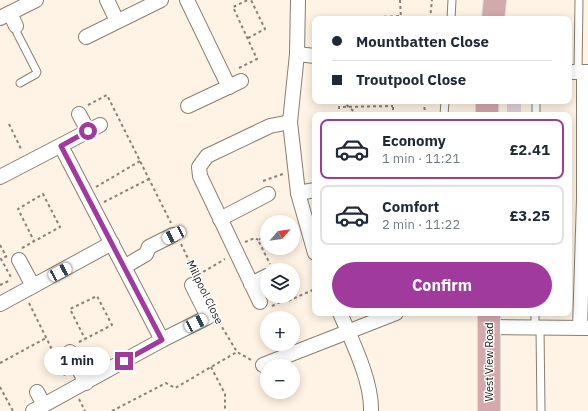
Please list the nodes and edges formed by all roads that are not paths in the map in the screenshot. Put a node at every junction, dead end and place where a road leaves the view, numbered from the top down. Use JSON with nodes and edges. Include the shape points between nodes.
{"nodes":[{"id":1,"x":36,"y":0,"type":"edge"},
{"id":2,"x":107,"y":0,"type":"edge"},
{"id":3,"x":161,"y":0,"type":"edge"},
{"id":4,"x":187,"y":0,"type":"edge"},
{"id":5,"x":298,"y":0,"type":"edge"},
{"id":6,"x":452,"y":0,"type":"edge"},
{"id":7,"x":495,"y":0,"type":"edge"},
{"id":8,"x":579,"y":0,"type":"edge"},
{"id":9,"x":451,"y":16,"type":"edge"},
{"id":10,"x":493,"y":16,"type":"edge"},
{"id":11,"x":9,"y":19,"type":"edge"},
{"id":12,"x":117,"y":21,"type":"junction"},
{"id":13,"x":86,"y":36,"type":"dead end"},
{"id":14,"x":297,"y":54,"type":"junction"},
{"id":15,"x":312,"y":56,"type":"edge"},
{"id":16,"x":580,"y":72,"type":"edge"},
{"id":17,"x":20,"y":83,"type":"dead end"},
{"id":18,"x":188,"y":106,"type":"dead end"},
{"id":19,"x":80,"y":114,"type":"road end"},
{"id":20,"x":290,"y":122,"type":"junction"},
{"id":21,"x":61,"y":146,"type":"junction"},
{"id":22,"x":0,"y":176,"type":"edge"},
{"id":23,"x":312,"y":191,"type":"edge"},
{"id":24,"x":298,"y":193,"type":"junction"},
{"id":25,"x":268,"y":194,"type":"road end"},
{"id":26,"x":586,"y":199,"type":"edge"},
{"id":27,"x":220,"y":219,"type":"junction"},
{"id":28,"x":175,"y":234,"type":"road end"},
{"id":29,"x":312,"y":242,"type":"edge"},
{"id":30,"x":112,"y":244,"type":"junction"},
{"id":31,"x":16,"y":258,"type":"road end"},
{"id":32,"x":124,"y":267,"type":"junction"},
{"id":33,"x":196,"y":280,"type":"road end"},
{"id":34,"x":260,"y":280,"type":"edge"},
{"id":35,"x":252,"y":284,"type":"junction"},
{"id":36,"x":28,"y":288,"type":"junction"},
{"id":37,"x":260,"y":302,"type":"dead end"},
{"id":38,"x":0,"y":304,"type":"edge"},
{"id":39,"x":341,"y":316,"type":"edge"},
{"id":40,"x":388,"y":316,"type":"edge"},
{"id":41,"x":535,"y":316,"type":"edge"},
{"id":42,"x":489,"y":320,"type":"edge"},
{"id":43,"x":537,"y":327,"type":"junction"},
{"id":44,"x":584,"y":328,"type":"edge"},
{"id":45,"x":348,"y":332,"type":"junction"},
{"id":46,"x":162,"y":340,"type":"junction"},
{"id":47,"x":68,"y":350,"type":"road end"},
{"id":48,"x":269,"y":359,"type":"edge"},
{"id":49,"x":86,"y":383,"type":"junction"},
{"id":50,"x":37,"y":392,"type":"dead end"},
{"id":51,"x":38,"y":408,"type":"edge"},
{"id":52,"x":371,"y":411,"type":"edge"},
{"id":53,"x":489,"y":411,"type":"edge"},
{"id":54,"x":540,"y":411,"type":"edge"}],
"edges":[{"from":1,"to":11,"type":"street"},
{"from":2,"to":12,"type":"street"},
{"from":3,"to":12,"type":"street"},
{"from":4,"to":18,"type":"street","via":[[231,81]]},
{"from":5,"to":14,"type":"street"},
{"from":6,"to":9,"type":"lane"},
{"from":7,"to":10,"type":"main road"},
{"from":8,"to":16,"type":"lane"},
{"from":11,"to":17,"type":"lane","via":[[37,73]]},
{"from":12,"to":13,"type":"street"},
{"from":14,"to":15,"type":"street"},
{"from":14,"to":20,"type":"street"},
{"from":16,"to":26,"type":"street"},
{"from":19,"to":21,"type":"street","via":[[94,128]]},
{"from":20,"to":24,"type":"street"},
{"from":20,"to":27,"type":"street","via":[[270,126],[207,156],[202,161],[199,167],[200,176]]},
{"from":21,"to":22,"type":"street"},
{"from":21,"to":30,"type":"street"},
{"from":23,"to":24,"type":"street"},
{"from":24,"to":29,"type":"street"},
{"from":25,"to":27,"type":"street"},
{"from":26,"to":44,"type":"street"},
{"from":27,"to":35,"type":"street"},
{"from":28,"to":32,"type":"street","via":[[149,247],[146,254]]},
{"from":30,"to":32,"type":"street"},
{"from":30,"to":36,"type":"street"},
{"from":31,"to":36,"type":"street"},
{"from":32,"to":46,"type":"street"},
{"from":33,"to":46,"type":"street","via":[[208,317]]},
{"from":34,"to":35,"type":"street"},
{"from":35,"to":37,"type":"street"},
{"from":36,"to":38,"type":"street"},
{"from":39,"to":45,"type":"street"},
{"from":40,"to":45,"type":"street"},
{"from":41,"to":43,"type":"lane"},
{"from":42,"to":43,"type":"street"},
{"from":42,"to":53,"type":"main road","name":"West View Road"},
{"from":43,"to":44,"type":"street"},
{"from":43,"to":54,"type":"lane"},
{"from":45,"to":48,"type":"street"},
{"from":45,"to":52,"type":"street","via":[[369,386]]},
{"from":46,"to":49,"type":"street"},
{"from":47,"to":49,"type":"street"},
{"from":49,"to":51,"type":"street"},
{"from":50,"to":51,"type":"street"}]}
